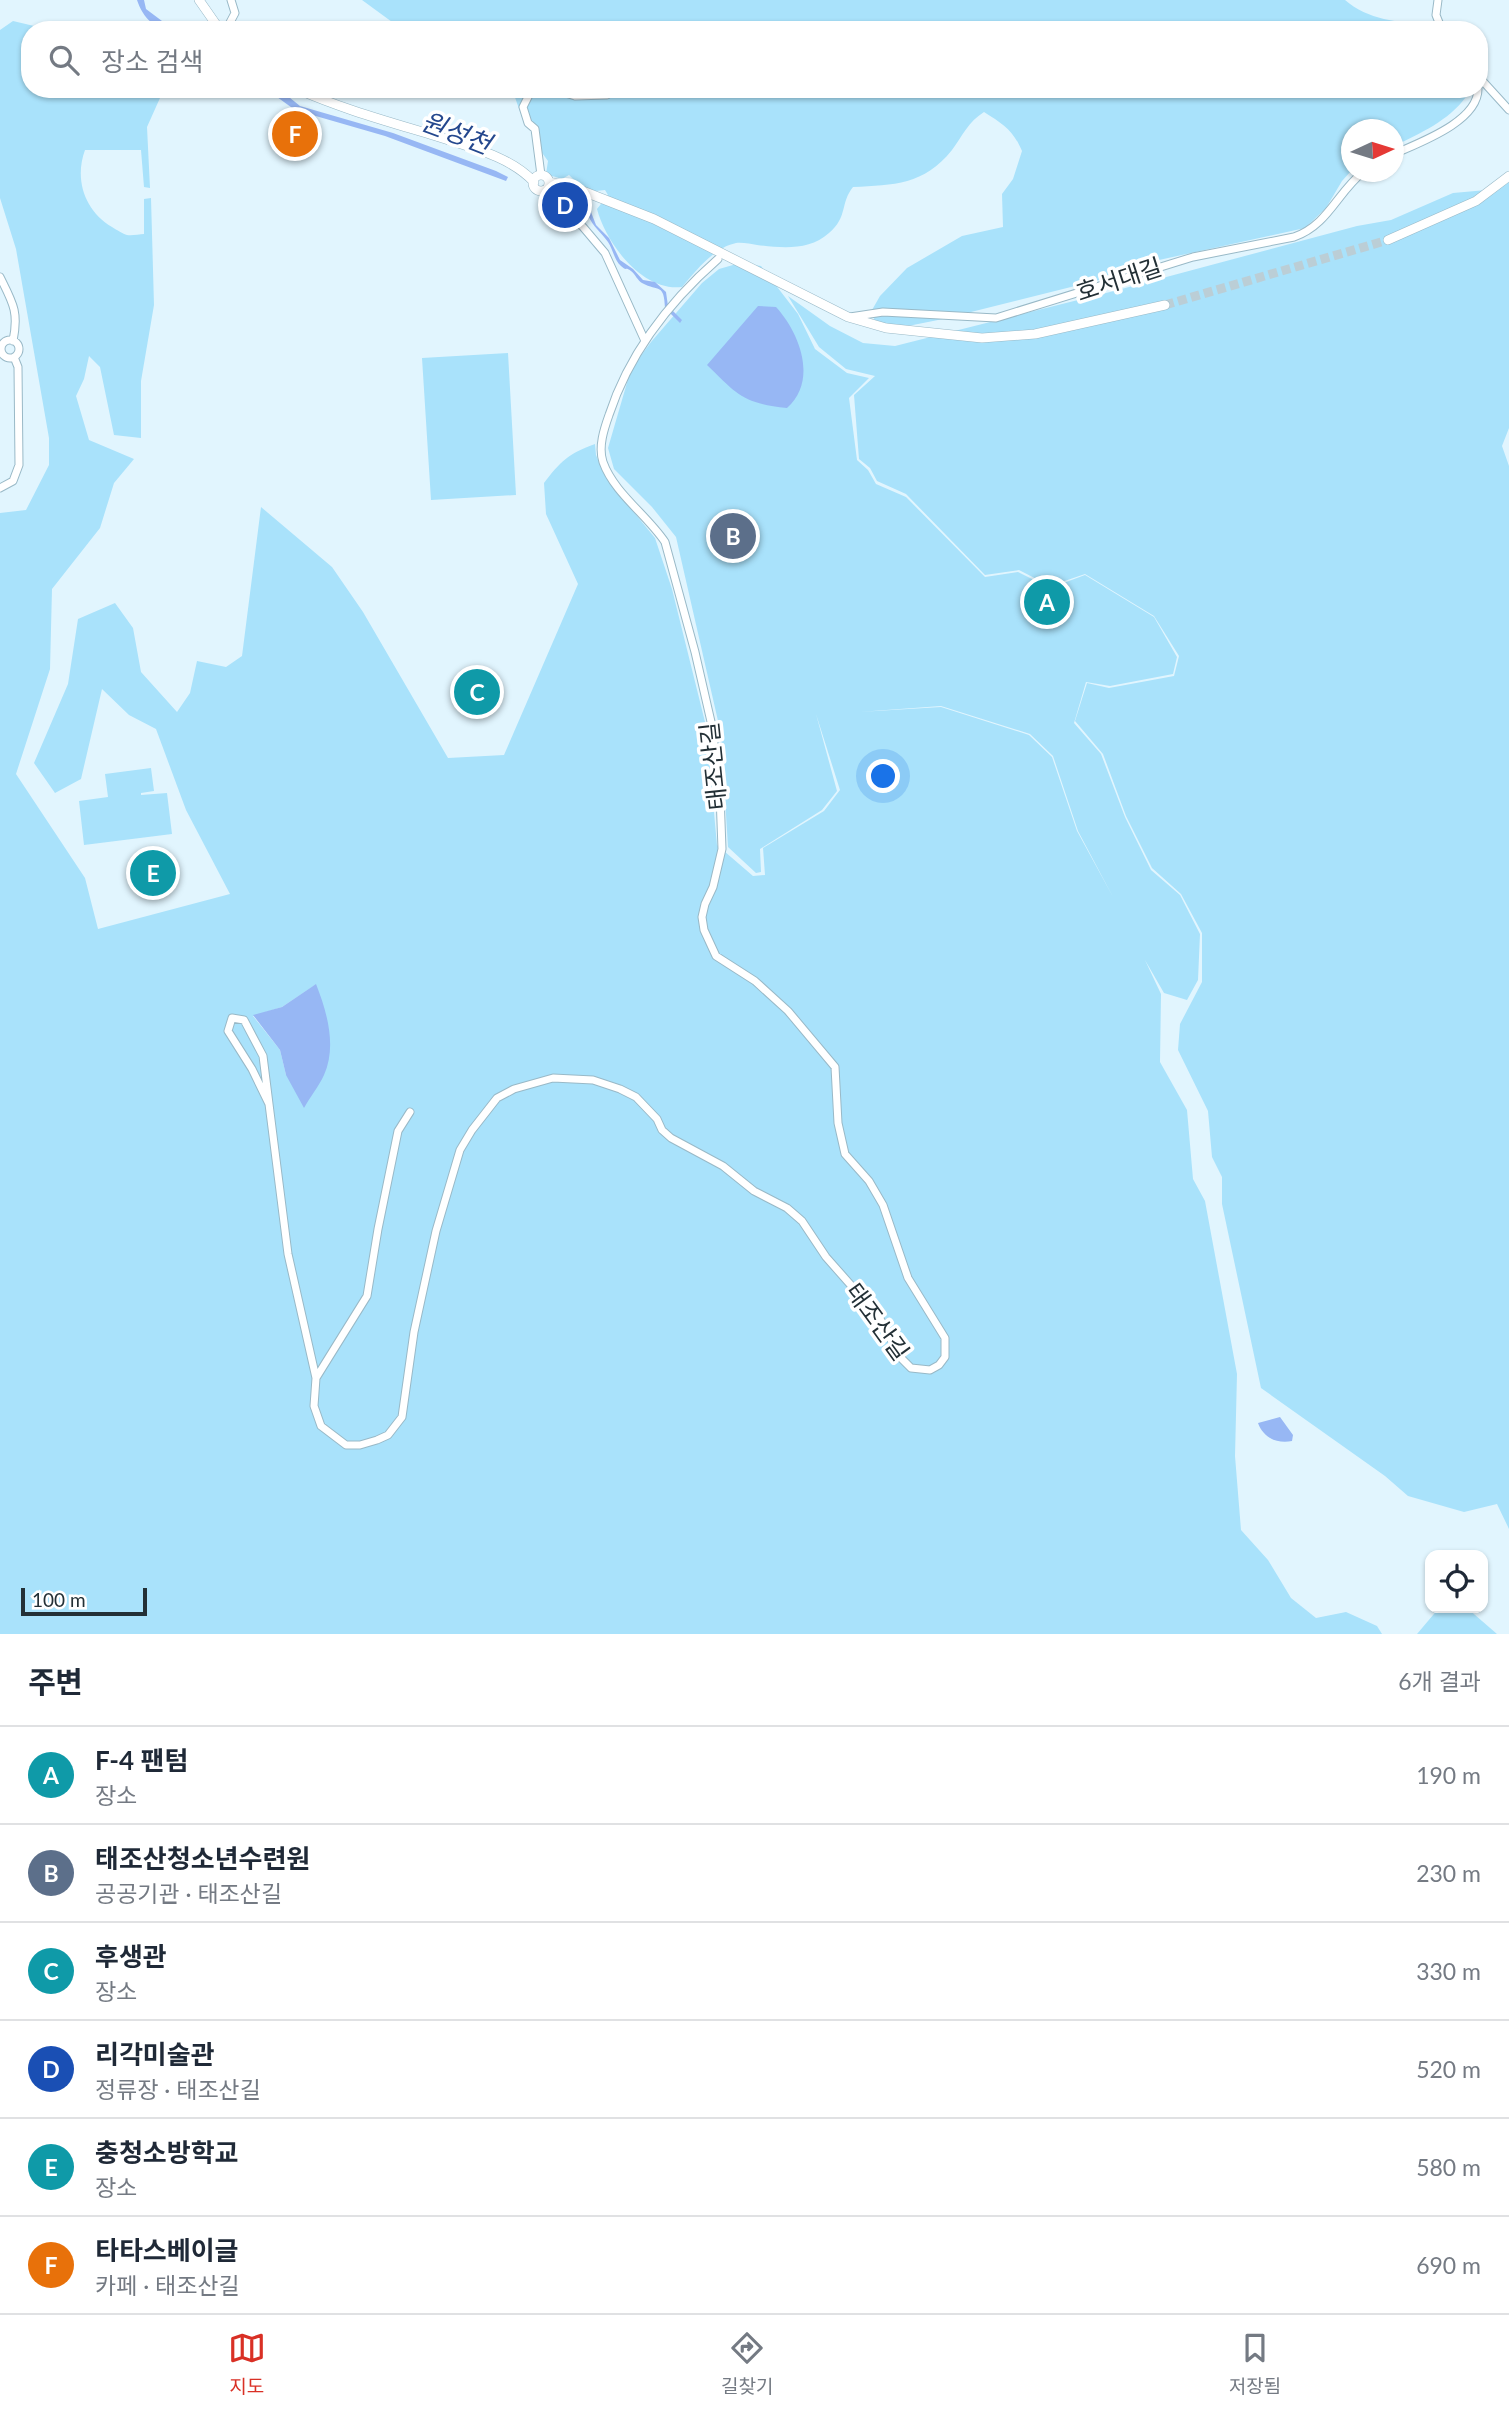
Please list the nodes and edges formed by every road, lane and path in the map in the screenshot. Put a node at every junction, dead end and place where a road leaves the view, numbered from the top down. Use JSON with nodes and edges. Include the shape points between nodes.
{"nodes":[{"id":1,"x":199,"y":0,"type":"edge"},
{"id":2,"x":231,"y":0,"type":"edge"},
{"id":3,"x":1438,"y":0,"type":"edge"},
{"id":4,"x":214,"y":21,"type":"edge"},
{"id":5,"x":231,"y":21,"type":"edge"},
{"id":6,"x":1438,"y":21,"type":"edge"},
{"id":7,"x":1488,"y":87,"type":"edge"},
{"id":8,"x":320,"y":98,"type":"edge"},
{"id":9,"x":528,"y":98,"type":"edge"},
{"id":10,"x":1476,"y":98,"type":"edge"},
{"id":11,"x":1509,"y":110,"type":"edge"},
{"id":12,"x":1404,"y":149,"type":"edge"},
{"id":13,"x":1509,"y":176,"type":"edge"},
{"id":14,"x":537,"y":179,"type":"junction"},
{"id":15,"x":1351,"y":182,"type":"edge"},
{"id":16,"x":547,"y":186,"type":"junction"},
{"id":17,"x":1388,"y":240,"type":"tunnel mouth"},
{"id":18,"x":718,"y":260,"type":"dead end"},
{"id":19,"x":0,"y":277,"type":"edge"},
{"id":20,"x":1165,"y":305,"type":"tunnel mouth"},
{"id":21,"x":848,"y":317,"type":"junction"},
{"id":22,"x":13,"y":341,"type":"junction"},
{"id":23,"x":645,"y":341,"type":"junction"},
{"id":24,"x":1,"y":352,"type":"edge"},
{"id":25,"x":14,"y":357,"type":"junction"},
{"id":26,"x":0,"y":488,"type":"edge"},
{"id":27,"x":269,"y":1104,"type":"junction"},
{"id":28,"x":410,"y":1112,"type":"dead end"},
{"id":29,"x":316,"y":1378,"type":"junction"}],
"edges":[{"from":1,"to":4,"type":"street"},
{"from":2,"to":5,"type":"street","via":[[235,13]]},
{"from":3,"to":6,"type":"street"},
{"from":7,"to":11,"type":"street"},
{"from":8,"to":14,"type":"street","via":[[490,155]]},
{"from":9,"to":14,"type":"street","via":[[523,107],[535,130]]},
{"from":10,"to":12,"type":"street","via":[[1456,123]]},
{"from":13,"to":17,"type":"street","via":[[1476,201]]},
{"from":14,"to":16,"type":"street","via":[[545,176]]},
{"from":14,"to":16,"type":"street","via":[[537,189]]},
{"from":15,"to":21,"type":"street","name":"호서대길","via":[[1323,220],[1294,237],[1193,257],[996,318],[883,312]]},
{"from":16,"to":21,"type":"street","via":[[575,188],[653,219]]},
{"from":16,"to":23,"type":"street","via":[[605,253]]},
{"from":18,"to":23,"type":"street"},
{"from":19,"to":22,"type":"street","via":[[18,320]]},
{"from":20,"to":21,"type":"street","via":[[1035,334],[982,338],[886,328]]},
{"from":22,"to":24,"type":"street","via":[[5,342]]},
{"from":22,"to":25,"type":"street","via":[[19,348]]},
{"from":23,"to":29,"type":"street","name":"태조산길","via":[[614,400],[601,447],[602,460],[665,542],[709,714],[722,849],[702,917],[704,930],[716,956],[755,981],[788,1011],[835,1067],[845,1154],[883,1205],[908,1278],[945,1338],[945,1357],[930,1370],[911,1368],[879,1317],[802,1221],[723,1166],[671,1138],[636,1097],[593,1080],[553,1078],[514,1088],[497,1098],[460,1150],[414,1332],[402,1417],[388,1435],[346,1445],[321,1426],[314,1406]]},
{"from":24,"to":25,"type":"street"},
{"from":25,"to":26,"type":"street","via":[[18,367],[19,465],[13,481]]},
{"from":27,"to":27,"type":"street","via":[[228,1031],[232,1018],[244,1020],[263,1056]]},
{"from":27,"to":29,"type":"street","via":[[288,1254]]},
{"from":28,"to":29,"type":"street","via":[[398,1132],[367,1296]]}]}
